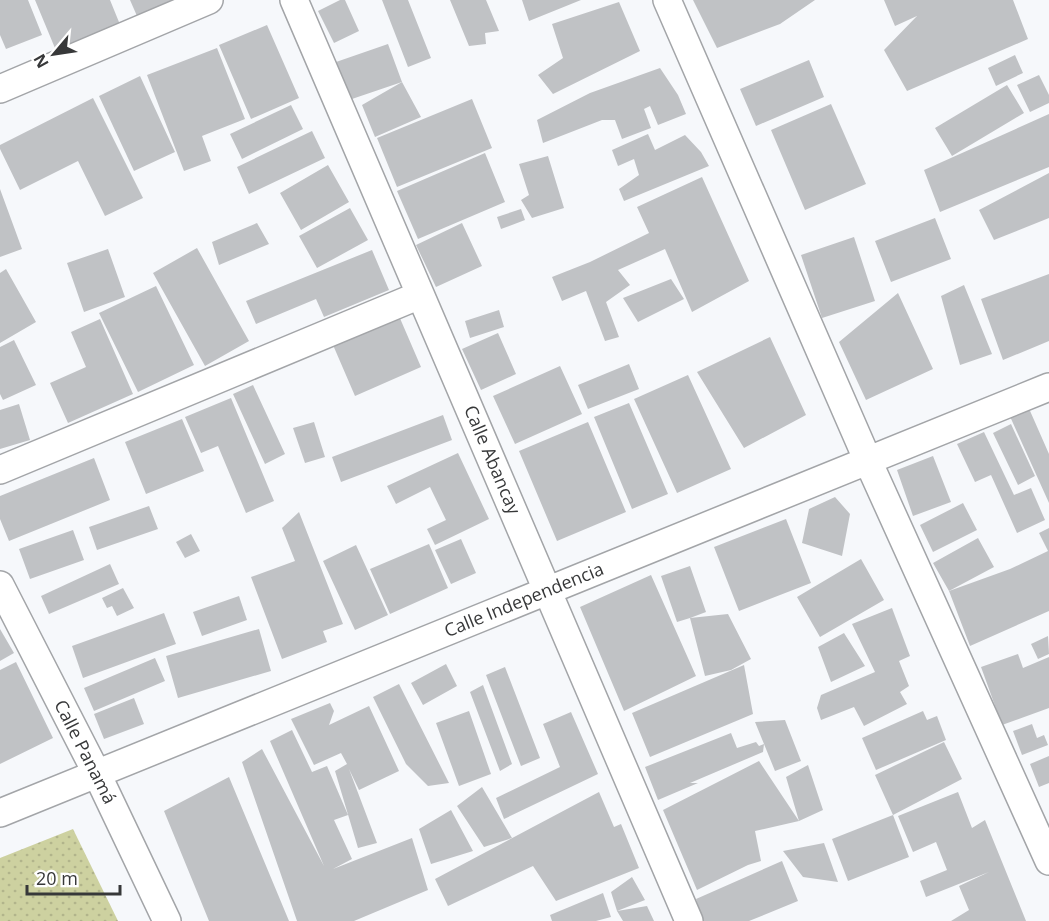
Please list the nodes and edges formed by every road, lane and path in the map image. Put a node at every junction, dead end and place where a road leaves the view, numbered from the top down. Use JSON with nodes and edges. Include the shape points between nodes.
{"nodes":[{"id":1,"x":209,"y":0,"type":"edge"},
{"id":2,"x":294,"y":0,"type":"edge"},
{"id":3,"x":667,"y":0,"type":"edge"},
{"id":4,"x":3,"y":81,"type":"edge"},
{"id":5,"x":420,"y":295,"type":"junction"},
{"id":6,"x":1049,"y":387,"type":"edge"},
{"id":7,"x":868,"y":460,"type":"junction"},
{"id":8,"x":0,"y":470,"type":"edge"},
{"id":9,"x":0,"y":585,"type":"edge"},
{"id":10,"x":548,"y":590,"type":"junction"},
{"id":11,"x":97,"y":774,"type":"junction"},
{"id":12,"x":0,"y":813,"type":"edge"},
{"id":13,"x":1049,"y":861,"type":"edge"},
{"id":14,"x":166,"y":921,"type":"edge"},
{"id":15,"x":689,"y":921,"type":"edge"}],
"edges":[{"from":1,"to":4,"type":"street"},
{"from":2,"to":5,"type":"street","name":"Calle Abancay"},
{"from":3,"to":7,"type":"street"},
{"from":5,"to":8,"type":"street"},
{"from":5,"to":10,"type":"street","name":"Calle Abancay"},
{"from":6,"to":7,"type":"street","name":"Calle Independencia"},
{"from":7,"to":10,"type":"street","name":"Calle Independencia"},
{"from":7,"to":13,"type":"street"},
{"from":9,"to":11,"type":"street","name":"Calle Panamá"},
{"from":10,"to":11,"type":"street","name":"Calle Independencia"},
{"from":10,"to":15,"type":"street","name":"Calle Abancay"},
{"from":11,"to":12,"type":"street","name":"Calle Independencia"},
{"from":11,"to":14,"type":"street","name":"Calle Panamá"}]}
